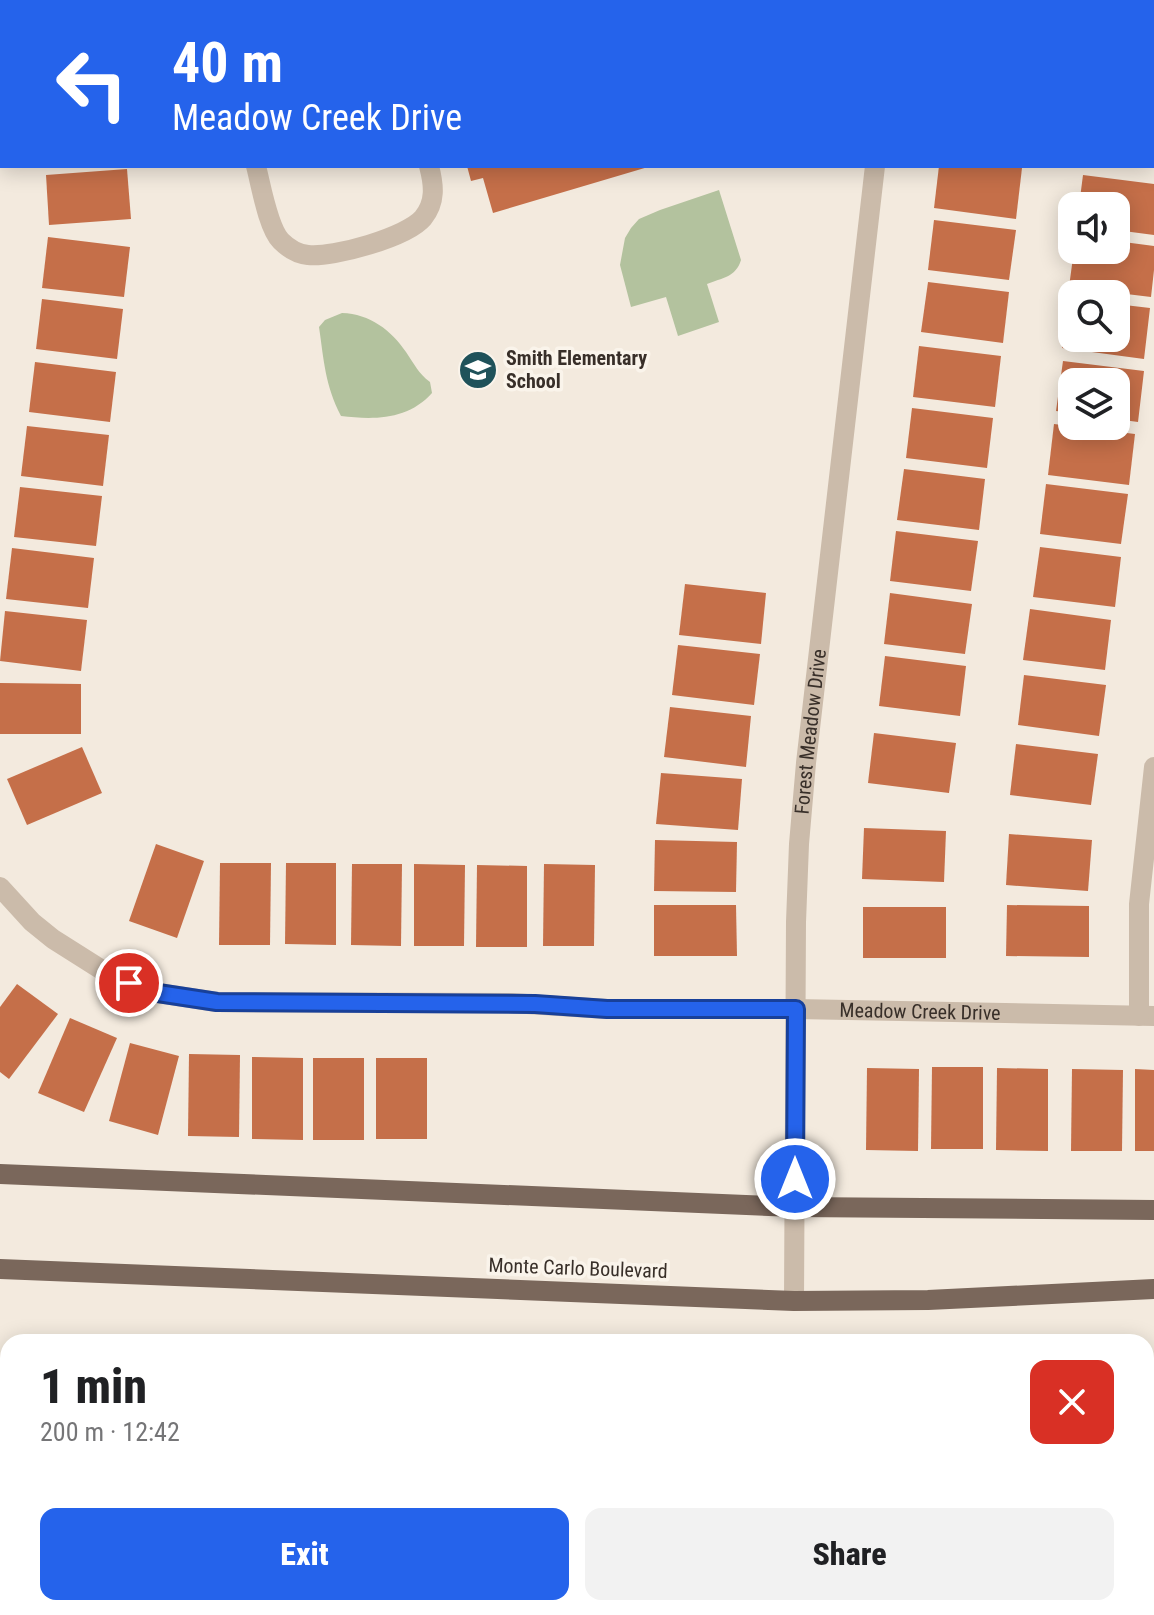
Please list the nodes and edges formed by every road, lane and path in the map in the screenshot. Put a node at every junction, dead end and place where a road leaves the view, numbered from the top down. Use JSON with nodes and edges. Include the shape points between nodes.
{"nodes":[{"id":1,"x":257,"y":168,"type":"edge"},
{"id":2,"x":430,"y":168,"type":"edge"},
{"id":3,"x":875,"y":168,"type":"edge"},
{"id":4,"x":1154,"y":767,"type":"edge"},
{"id":5,"x":0,"y":887,"type":"edge"},
{"id":6,"x":796,"y":1009,"type":"junction"},
{"id":7,"x":1147,"y":1016,"type":"edge"},
{"id":8,"x":0,"y":1174,"type":"edge"},
{"id":9,"x":795,"y":1207,"type":"junction"},
{"id":10,"x":1154,"y":1210,"type":"edge"},
{"id":11,"x":0,"y":1269,"type":"edge"},
{"id":12,"x":1154,"y":1289,"type":"edge"},
{"id":13,"x":794,"y":1301,"type":"junction"}],
"edges":[{"from":1,"to":2,"type":"street","via":[[281,241],[305,255],[320,256],[411,228],[432,203]]},
{"from":3,"to":6,"type":"street","name":"Forest Meadow Drive","via":[[802,804]]},
{"from":4,"to":7,"type":"street","via":[[1139,904]]},
{"from":5,"to":6,"type":"street","name":"Meadow Creek Drive","via":[[32,922],[77,955],[129,983],[185,998]]},
{"from":6,"to":7,"type":"street","name":"Meadow Creek Drive"},
{"from":6,"to":9,"type":"street","name":"Forest Meadow Drive"},
{"from":8,"to":9,"type":"main road"},
{"from":9,"to":10,"type":"main road"},
{"from":9,"to":13,"type":"street","name":"Forest Meadow Drive"},
{"from":11,"to":13,"type":"main road","name":"Monte Carlo Boulevard"},
{"from":12,"to":13,"type":"main road","name":"Monte Carlo Boulevard"}]}
